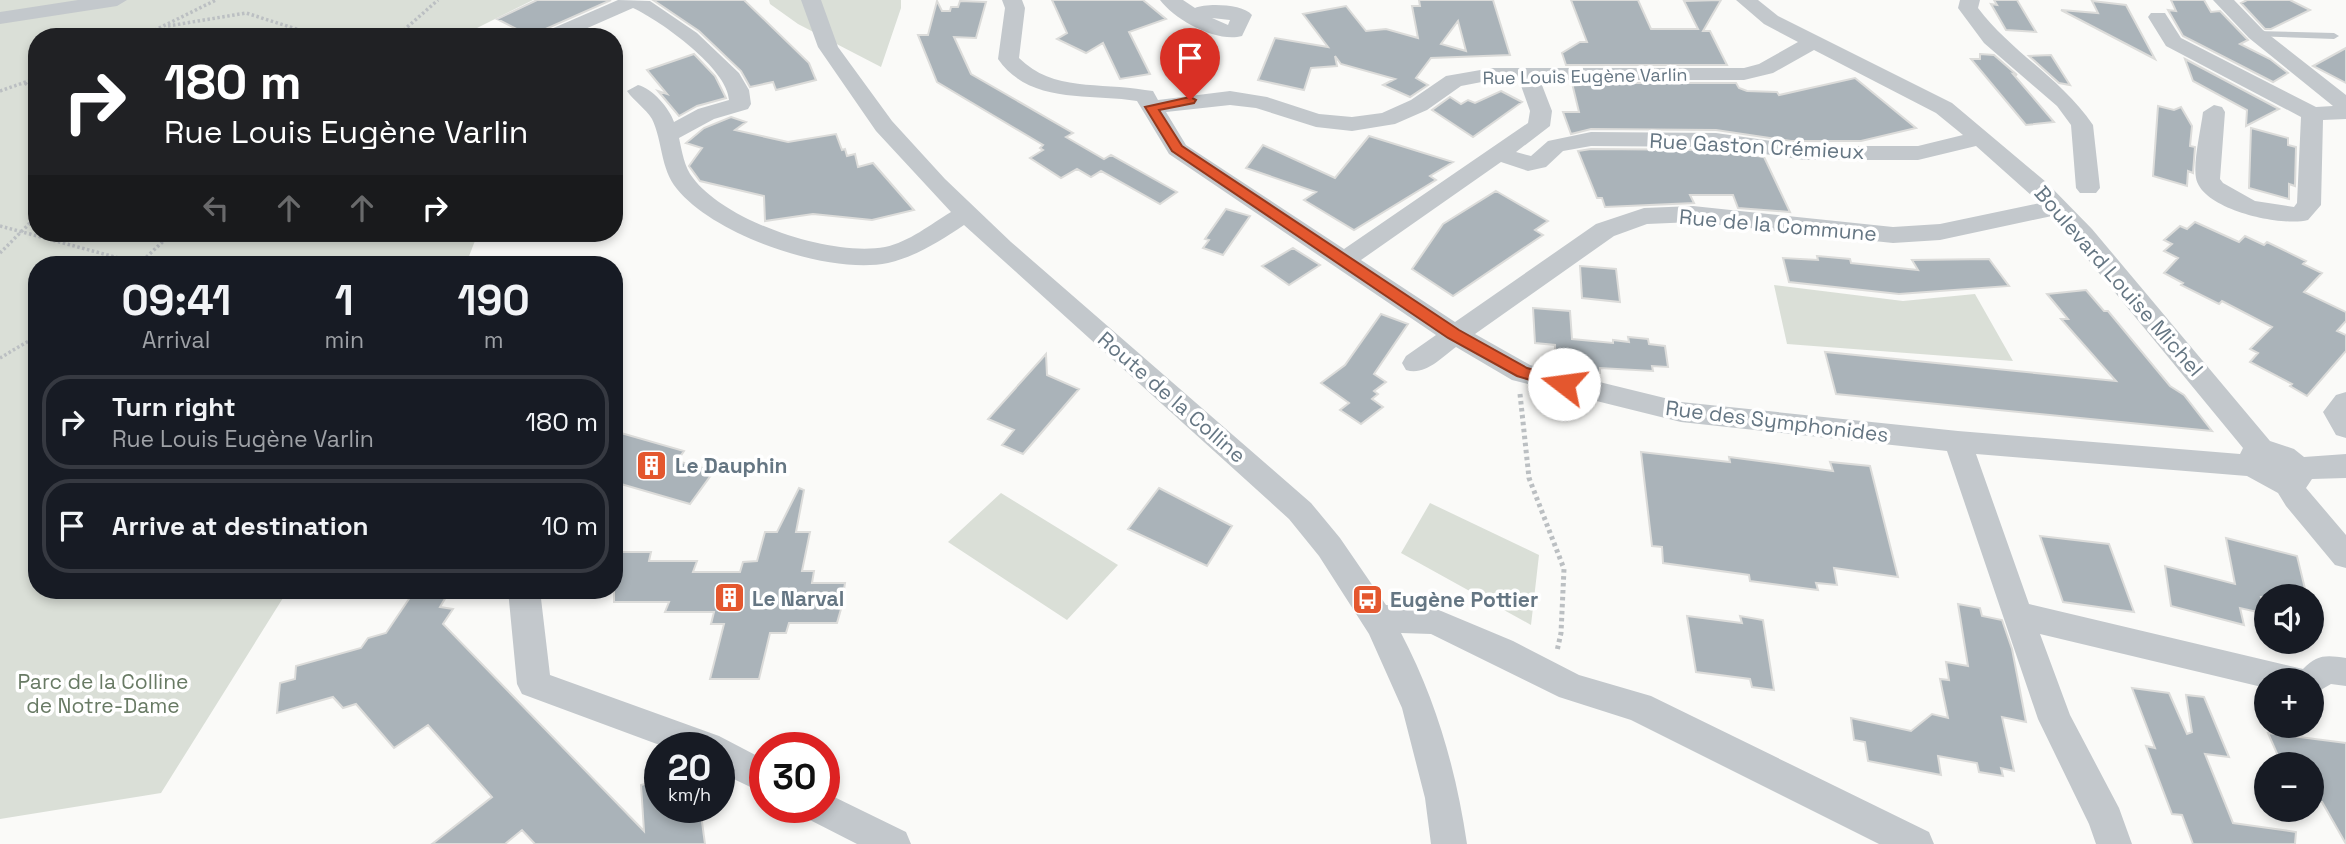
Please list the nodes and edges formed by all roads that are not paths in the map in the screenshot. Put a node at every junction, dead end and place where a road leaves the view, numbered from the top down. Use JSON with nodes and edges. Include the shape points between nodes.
{"nodes":[{"id":1,"x":117,"y":0,"type":"edge"},
{"id":2,"x":811,"y":0,"type":"edge"},
{"id":3,"x":1013,"y":0,"type":"edge"},
{"id":4,"x":1170,"y":0,"type":"edge"},
{"id":5,"x":1746,"y":0,"type":"edge"},
{"id":6,"x":1970,"y":0,"type":"edge"},
{"id":7,"x":2222,"y":0,"type":"edge"},
{"id":8,"x":1198,"y":16,"type":"dead end"},
{"id":9,"x":2158,"y":17,"type":"dead end"},
{"id":10,"x":0,"y":18,"type":"edge"},
{"id":11,"x":570,"y":28,"type":"edge"},
{"id":12,"x":2256,"y":34,"type":"junction"},
{"id":13,"x":2334,"y":36,"type":"dead end"},
{"id":14,"x":1815,"y":41,"type":"junction"},
{"id":15,"x":1527,"y":73,"type":"junction"},
{"id":16,"x":638,"y":91,"type":"dead end"},
{"id":17,"x":2346,"y":106,"type":"edge"},
{"id":18,"x":1152,"y":107,"type":"junction"},
{"id":19,"x":2214,"y":112,"type":"dead end"},
{"id":20,"x":2346,"y":112,"type":"edge"},
{"id":21,"x":2312,"y":114,"type":"junction"},
{"id":22,"x":667,"y":135,"type":"junction"},
{"id":23,"x":1980,"y":138,"type":"junction"},
{"id":24,"x":1499,"y":154,"type":"junction"},
{"id":25,"x":2088,"y":188,"type":"dead end"},
{"id":26,"x":2058,"y":207,"type":"junction"},
{"id":27,"x":966,"y":213,"type":"junction"},
{"id":28,"x":1343,"y":261,"type":"junction"},
{"id":29,"x":1454,"y":334,"type":"junction"},
{"id":30,"x":1415,"y":363,"type":"dead end"},
{"id":31,"x":2346,"y":402,"type":"edge"},
{"id":32,"x":2346,"y":428,"type":"edge"},
{"id":33,"x":1958,"y":442,"type":"junction"},
{"id":34,"x":2258,"y":458,"type":"junction"},
{"id":35,"x":2346,"y":465,"type":"edge"},
{"id":36,"x":2292,"y":475,"type":"junction"},
{"id":37,"x":2346,"y":556,"type":"edge"},
{"id":38,"x":525,"y":599,"type":"edge"},
{"id":39,"x":2017,"y":615,"type":"junction"},
{"id":40,"x":1377,"y":618,"type":"junction"},
{"id":41,"x":2324,"y":669,"type":"edge"},
{"id":42,"x":2254,"y":671,"type":"edge"},
{"id":43,"x":2346,"y":672,"type":"edge"},
{"id":44,"x":666,"y":732,"type":"edge"},
{"id":45,"x":840,"y":817,"type":"edge"},
{"id":46,"x":893,"y":844,"type":"edge"},
{"id":47,"x":1449,"y":844,"type":"edge"},
{"id":48,"x":1916,"y":844,"type":"edge"},
{"id":49,"x":2114,"y":844,"type":"edge"}],
"edges":[{"from":1,"to":10,"type":"street"},
{"from":2,"to":27,"type":"street","name":"Route de la Colline","via":[[828,47],[884,126]]},
{"from":3,"to":18,"type":"street","via":[[1008,59],[1019,74],[1048,88],[1118,90],[1145,96]]},
{"from":4,"to":8,"type":"street"},
{"from":5,"to":14,"type":"street","name":"Boulevard Louise Michel","via":[[1771,20]]},
{"from":6,"to":25,"type":"street","via":[[1968,8],[1991,39],[2066,101],[2082,125]]},
{"from":7,"to":12,"type":"street"},
{"from":9,"to":21,"type":"street","via":[[2173,42]]},
{"from":11,"to":22,"type":"street","via":[[633,1],[646,4],[717,63],[749,102],[706,114]]},
{"from":12,"to":13,"type":"lane"},
{"from":12,"to":17,"type":"street"},
{"from":14,"to":15,"type":"street","name":"Rue Louis Eugène Varlin","via":[[1766,69],[1744,74]]},
{"from":14,"to":23,"type":"street","name":"Boulevard Louise Michel","via":[[1944,108]]},
{"from":15,"to":18,"type":"street","name":"Rue Louis Eugène Varlin","via":[[1454,81],[1419,105],[1387,119],[1352,124],[1316,120],[1230,98]]},
{"from":15,"to":24,"type":"street","via":[[1541,111],[1539,126]]},
{"from":16,"to":22,"type":"street","via":[[662,117]]},
{"from":18,"to":28,"type":"street","name":"Rue des Symphonides","via":[[1177,149]]},
{"from":19,"to":21,"type":"street","via":[[2208,179],[2213,190],[2277,214],[2300,215],[2309,205]]},
{"from":20,"to":21,"type":"street"},
{"from":22,"to":27,"type":"street","via":[[671,162],[687,186],[711,208],[730,220],[819,251],[883,256],[909,249]]},
{"from":23,"to":24,"type":"street","name":"Rue Gaston Crémieux","via":[[1918,153],[1805,153],[1716,140],[1591,139],[1556,146],[1538,162],[1528,164]]},
{"from":23,"to":26,"type":"street","name":"Boulevard Louise Michel"},
{"from":24,"to":28,"type":"street"},
{"from":26,"to":29,"type":"street","name":"Rue de la Commune","via":[[1940,232],[1893,235],[1693,214],[1643,216],[1605,230]]},
{"from":26,"to":34,"type":"street","name":"Boulevard Louise Michel"},
{"from":27,"to":40,"type":"street","name":"Route de la Colline","via":[[1300,511],[1330,545]]},
{"from":28,"to":29,"type":"street","name":"Rue des Symphonides"},
{"from":29,"to":30,"type":"street","name":"Rue de la Commune"},
{"from":29,"to":33,"type":"street","name":"Rue des Symphonides","via":[[1522,373],[1681,412]]},
{"from":31,"to":32,"type":"street","via":[[2337,412]]},
{"from":33,"to":34,"type":"street","name":"Rue des Symphonides"},
{"from":33,"to":39,"type":"street"},
{"from":34,"to":36,"type":"street","via":[[2282,456]]},
{"from":35,"to":36,"type":"street"},
{"from":36,"to":37,"type":"street","via":[[2296,498]]},
{"from":38,"to":44,"type":"street","via":[[534,684]]},
{"from":39,"to":42,"type":"street"},
{"from":39,"to":49,"type":"street","via":[[2055,719]]},
{"from":40,"to":47,"type":"street","name":"Route de la Colline","via":[[1420,709],[1444,797]]},
{"from":40,"to":48,"type":"street","via":[[1434,621],[1571,687],[1639,707]]},
{"from":41,"to":43,"type":"street"},
{"from":45,"to":46,"type":"street"}]}
